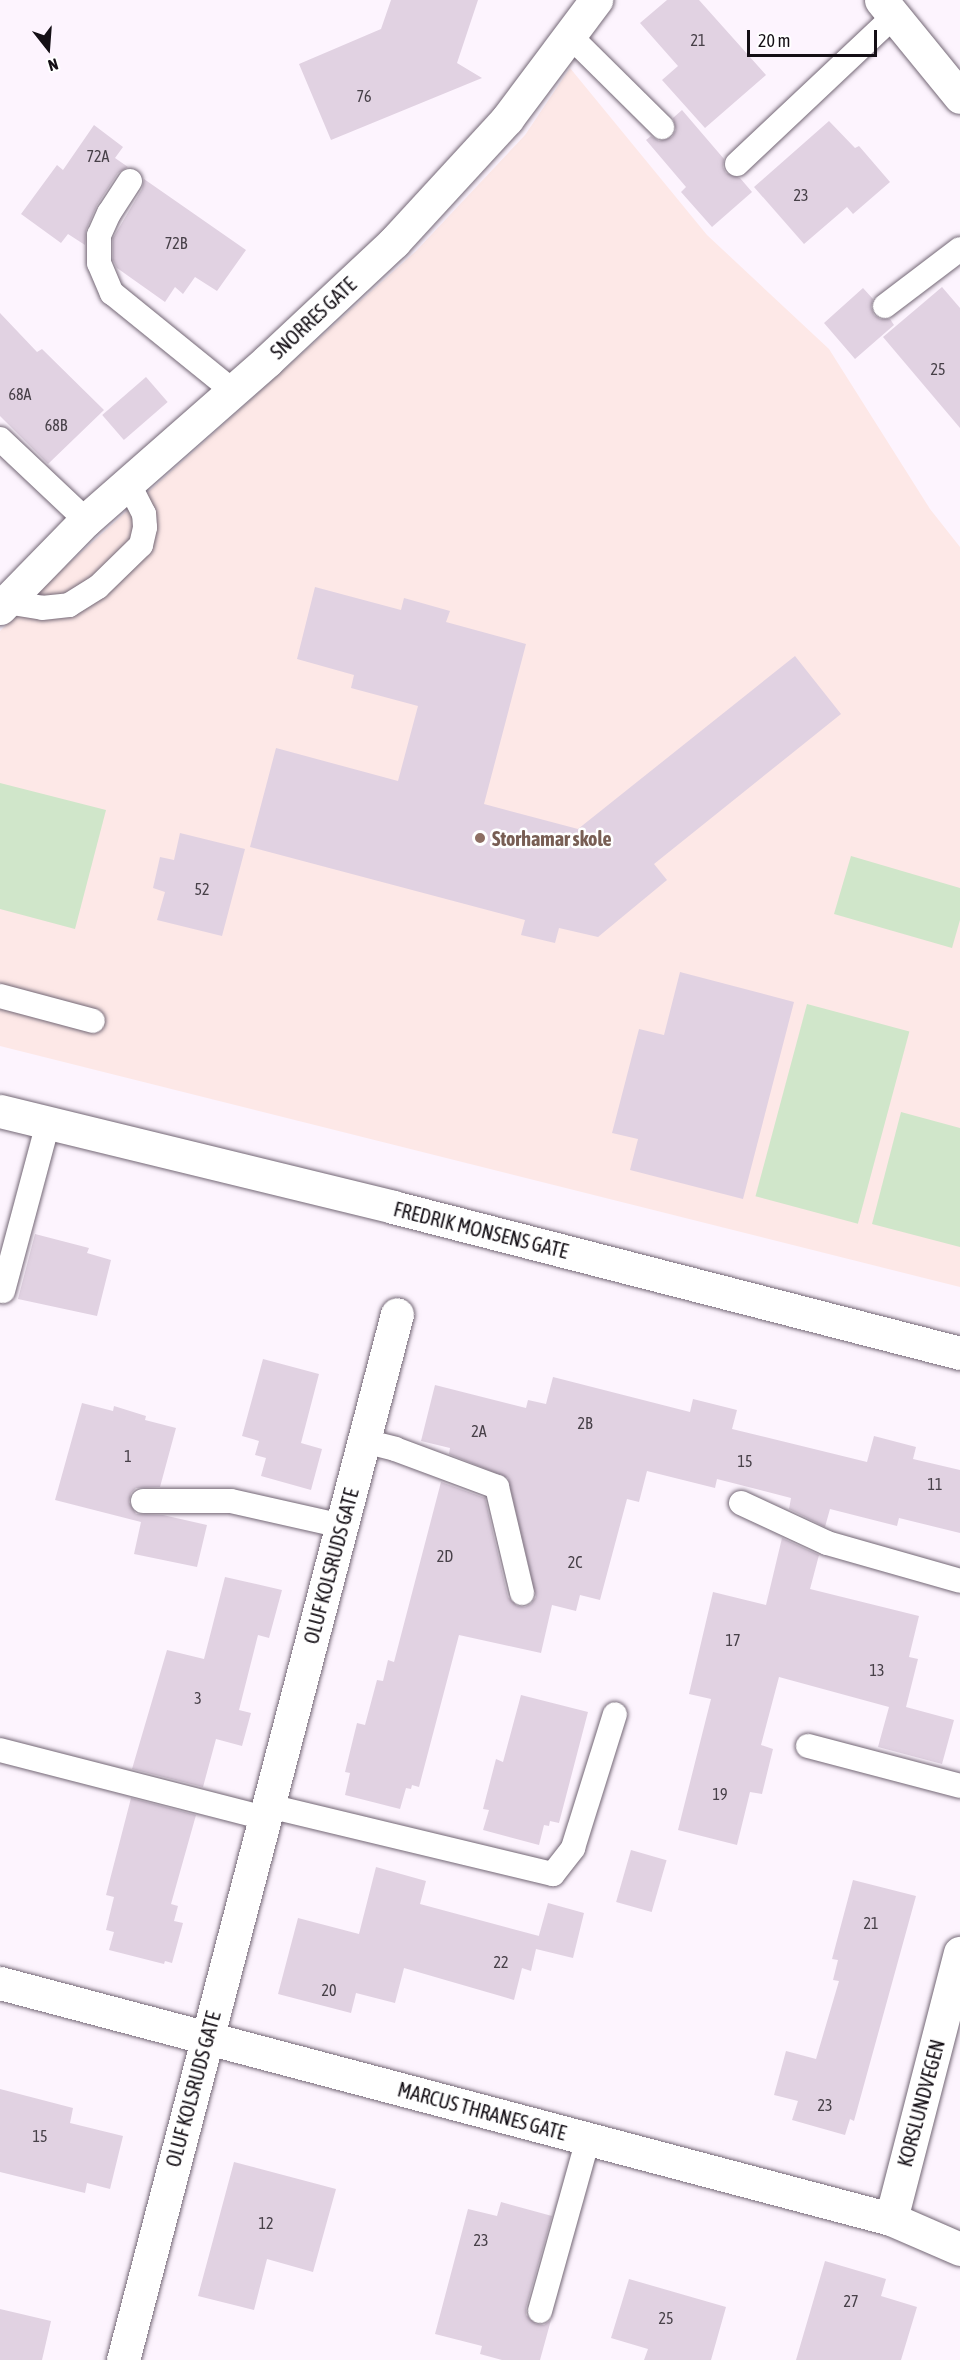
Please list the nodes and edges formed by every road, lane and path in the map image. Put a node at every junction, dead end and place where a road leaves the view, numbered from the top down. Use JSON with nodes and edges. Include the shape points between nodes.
{"nodes":[{"id":1,"x":596,"y":0,"type":"edge"},
{"id":2,"x":887,"y":8,"type":"edge"},
{"id":3,"x":569,"y":35,"type":"junction"},
{"id":4,"x":960,"y":97,"type":"edge"},
{"id":5,"x":662,"y":127,"type":"dead end"},
{"id":6,"x":737,"y":164,"type":"dead end"},
{"id":7,"x":130,"y":181,"type":"dead end"},
{"id":8,"x":960,"y":249,"type":"edge"},
{"id":9,"x":885,"y":306,"type":"dead end"},
{"id":10,"x":233,"y":391,"type":"junction"},
{"id":11,"x":0,"y":440,"type":"edge"},
{"id":12,"x":128,"y":483,"type":"junction"},
{"id":13,"x":86,"y":520,"type":"junction"},
{"id":14,"x":3,"y":605,"type":"edge"},
{"id":15,"x":0,"y":996,"type":"edge"},
{"id":16,"x":93,"y":1021,"type":"dead end"},
{"id":17,"x":0,"y":1111,"type":"edge"},
{"id":18,"x":48,"y":1123,"type":"junction"},
{"id":19,"x":3,"y":1291,"type":"dead end"},
{"id":20,"x":397,"y":1314,"type":"dead end"},
{"id":21,"x":960,"y":1353,"type":"edge"},
{"id":22,"x":364,"y":1441,"type":"junction"},
{"id":23,"x":143,"y":1501,"type":"dead end"},
{"id":24,"x":741,"y":1503,"type":"dead end"},
{"id":25,"x":342,"y":1526,"type":"junction"},
{"id":26,"x":960,"y":1581,"type":"edge"},
{"id":27,"x":522,"y":1593,"type":"dead end"},
{"id":28,"x":615,"y":1714,"type":"dead end"},
{"id":29,"x":808,"y":1746,"type":"dead end"},
{"id":30,"x":0,"y":1750,"type":"edge"},
{"id":31,"x":960,"y":1786,"type":"edge"},
{"id":32,"x":267,"y":1812,"type":"junction"},
{"id":33,"x":960,"y":1956,"type":"edge"},
{"id":34,"x":0,"y":1983,"type":"edge"},
{"id":35,"x":205,"y":2039,"type":"junction"},
{"id":36,"x":588,"y":2139,"type":"junction"},
{"id":37,"x":891,"y":2219,"type":"junction"},
{"id":38,"x":960,"y":2248,"type":"edge"},
{"id":39,"x":540,"y":2311,"type":"dead end"},
{"id":40,"x":123,"y":2360,"type":"edge"}],
"edges":[{"from":1,"to":3,"type":"street","name":"SNORRES GATE"},
{"from":2,"to":4,"type":"street"},
{"from":2,"to":6,"type":"lane"},
{"from":3,"to":5,"type":"lane"},
{"from":3,"to":10,"type":"street","name":"SNORRES GATE","via":[[507,119],[394,242]]},
{"from":7,"to":10,"type":"lane","via":[[99,235],[99,263],[112,293]]},
{"from":8,"to":9,"type":"lane"},
{"from":10,"to":12,"type":"street","name":"SNORRES GATE"},
{"from":11,"to":13,"type":"lane"},
{"from":12,"to":13,"type":"street","name":"SNORRES GATE"},
{"from":12,"to":14,"type":"lane","via":[[144,514],[145,527],[141,545],[127,559],[98,587],[69,605]]},
{"from":13,"to":14,"type":"street","name":"SNORRES GATE"},
{"from":15,"to":16,"type":"lane"},
{"from":17,"to":18,"type":"street","name":"FREDRIK MONSENS GATE"},
{"from":18,"to":19,"type":"lane"},
{"from":18,"to":21,"type":"street","name":"FREDRIK MONSENS GATE"},
{"from":20,"to":22,"type":"street","name":"OLUF KOLSRUDS GATE"},
{"from":22,"to":25,"type":"street","name":"OLUF KOLSRUDS GATE"},
{"from":22,"to":27,"type":"lane","via":[[497,1487]]},
{"from":23,"to":25,"type":"lane","via":[[231,1501]]},
{"from":24,"to":26,"type":"lane","via":[[826,1543]]},
{"from":25,"to":32,"type":"street","name":"OLUF KOLSRUDS GATE"},
{"from":28,"to":32,"type":"lane","via":[[573,1848],[553,1874]]},
{"from":29,"to":31,"type":"lane"},
{"from":30,"to":32,"type":"lane"},
{"from":32,"to":35,"type":"street","name":"OLUF KOLSRUDS GATE"},
{"from":33,"to":37,"type":"street","name":"KORSLUNDVEGEN"},
{"from":34,"to":35,"type":"street","name":"MARCUS THRANES GATE"},
{"from":35,"to":36,"type":"street","name":"MARCUS THRANES GATE"},
{"from":35,"to":40,"type":"street","name":"OLUF KOLSRUDS GATE"},
{"from":36,"to":37,"type":"street","name":"MARCUS THRANES GATE"},
{"from":36,"to":39,"type":"lane"},
{"from":37,"to":38,"type":"street","name":"MARCUS THRANES GATE"}]}
